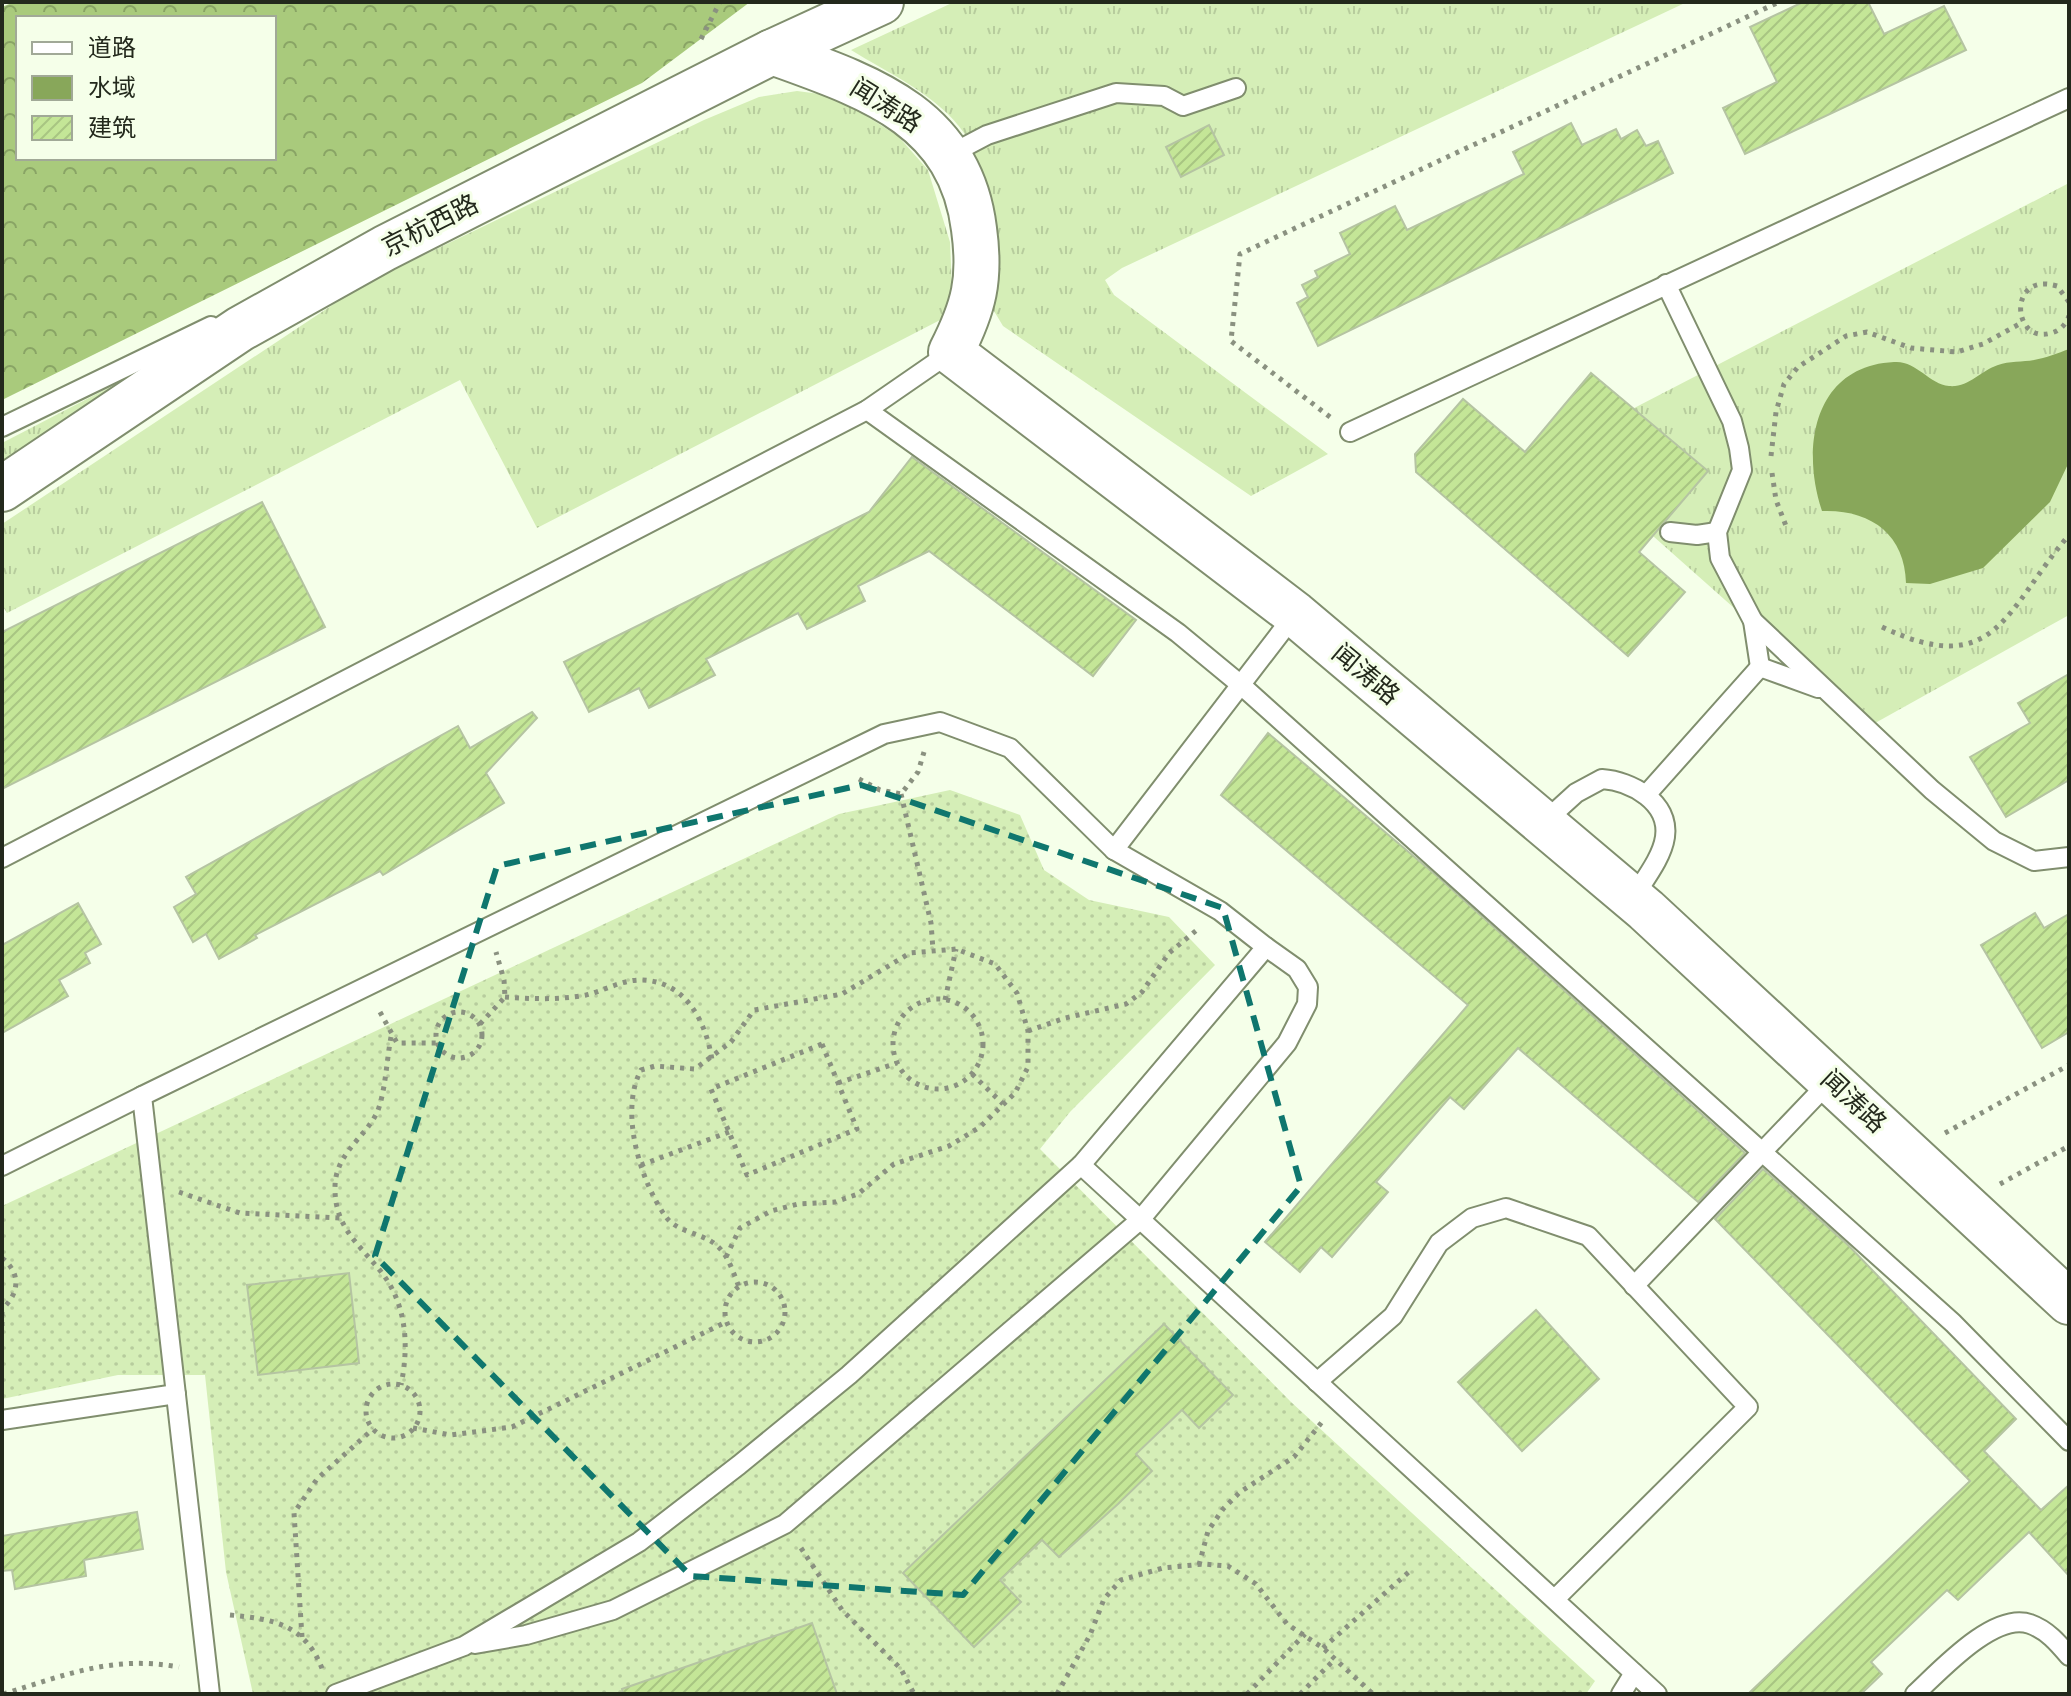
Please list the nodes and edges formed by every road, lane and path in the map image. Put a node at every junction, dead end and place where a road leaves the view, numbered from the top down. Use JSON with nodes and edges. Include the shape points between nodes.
{"nodes":[{"id":1,"x":881,"y":2,"type":"edge"},
{"id":2,"x":1779,"y":2,"type":"edge"},
{"id":3,"x":772,"y":52,"type":"junction"},
{"id":4,"x":1236,"y":88,"type":"dead end"},
{"id":5,"x":2069,"y":98,"type":"edge"},
{"id":6,"x":949,"y":155,"type":"junction"},
{"id":7,"x":385,"y":248,"type":"junction"},
{"id":8,"x":1666,"y":284,"type":"junction"},
{"id":9,"x":2069,"y":299,"type":"edge"},
{"id":10,"x":2069,"y":316,"type":"edge"},
{"id":11,"x":2023,"y":322,"type":"junction"},
{"id":12,"x":951,"y":352,"type":"junction"},
{"id":13,"x":867,"y":410,"type":"junction"},
{"id":14,"x":2,"y":427,"type":"edge"},
{"id":15,"x":1350,"y":432,"type":"joint"},
{"id":16,"x":2,"y":489,"type":"edge"},
{"id":17,"x":1786,"y":526,"type":"dead end"},
{"id":18,"x":1670,"y":532,"type":"dead end"},
{"id":19,"x":1717,"y":532,"type":"junction"},
{"id":20,"x":2069,"y":535,"type":"edge"},
{"id":21,"x":1295,"y":614,"type":"junction"},
{"id":22,"x":1753,"y":621,"type":"junction"},
{"id":23,"x":1882,"y":627,"type":"dead end"},
{"id":24,"x":1760,"y":667,"type":"junction"},
{"id":25,"x":1241,"y":685,"type":"junction"},
{"id":26,"x":1827,"y":691,"type":"junction"},
{"id":27,"x":933,"y":723,"type":"junction"},
{"id":28,"x":834,"y":758,"type":"junction"},
{"id":29,"x":901,"y":794,"type":"junction"},
{"id":30,"x":1646,"y":795,"type":"junction"},
{"id":31,"x":1543,"y":823,"type":"junction"},
{"id":32,"x":1114,"y":850,"type":"junction"},
{"id":33,"x":2069,"y":857,"type":"edge"},
{"id":34,"x":2,"y":858,"type":"edge"},
{"id":35,"x":1633,"y":900,"type":"junction"},
{"id":36,"x":1220,"y":911,"type":"junction"},
{"id":37,"x":488,"y":927,"type":"junction"},
{"id":38,"x":1266,"y":947,"type":"junction"},
{"id":39,"x":956,"y":949,"type":"junction"},
{"id":40,"x":933,"y":950,"type":"junction"},
{"id":41,"x":368,"y":985,"type":"junction"},
{"id":42,"x":505,"y":997,"type":"junction"},
{"id":43,"x":945,"y":1000,"type":"junction"},
{"id":44,"x":480,"y":1024,"type":"junction"},
{"id":45,"x":1028,"y":1031,"type":"junction"},
{"id":46,"x":391,"y":1037,"type":"junction"},
{"id":47,"x":438,"y":1043,"type":"junction"},
{"id":48,"x":712,"y":1060,"type":"junction"},
{"id":49,"x":897,"y":1063,"type":"junction"},
{"id":50,"x":2069,"y":1065,"type":"edge"},
{"id":51,"x":972,"y":1074,"type":"junction"},
{"id":52,"x":1831,"y":1080,"type":"junction"},
{"id":53,"x":838,"y":1083,"type":"junction"},
{"id":54,"x":142,"y":1096,"type":"junction"},
{"id":55,"x":1003,"y":1104,"type":"junction"},
{"id":56,"x":729,"y":1132,"type":"junction"},
{"id":57,"x":2069,"y":1146,"type":"edge"},
{"id":58,"x":1762,"y":1152,"type":"junction"},
{"id":59,"x":1909,"y":1152,"type":"junction"},
{"id":60,"x":641,"y":1165,"type":"junction"},
{"id":61,"x":1081,"y":1165,"type":"junction"},
{"id":62,"x":2,"y":1166,"type":"edge"},
{"id":63,"x":152,"y":1183,"type":"junction"},
{"id":64,"x":1964,"y":1203,"type":"junction"},
{"id":65,"x":340,"y":1218,"type":"junction"},
{"id":66,"x":1140,"y":1220,"type":"junction"},
{"id":67,"x":726,"y":1257,"type":"junction"},
{"id":68,"x":2,"y":1258,"type":"edge"},
{"id":69,"x":1634,"y":1286,"type":"junction"},
{"id":70,"x":739,"y":1287,"type":"junction"},
{"id":71,"x":2069,"y":1302,"type":"edge"},
{"id":72,"x":2,"y":1310,"type":"edge"},
{"id":73,"x":726,"y":1322,"type":"junction"},
{"id":74,"x":2,"y":1327,"type":"edge"},
{"id":75,"x":1317,"y":1382,"type":"junction"},
{"id":76,"x":401,"y":1385,"type":"junction"},
{"id":77,"x":176,"y":1394,"type":"junction"},
{"id":78,"x":1336,"y":1400,"type":"junction"},
{"id":79,"x":2,"y":1420,"type":"edge"},
{"id":80,"x":413,"y":1428,"type":"junction"},
{"id":81,"x":373,"y":1429,"type":"junction"},
{"id":82,"x":2069,"y":1441,"type":"edge"},
{"id":83,"x":785,"y":1524,"type":"junction"},
{"id":84,"x":1199,"y":1565,"type":"junction"},
{"id":85,"x":1411,"y":1570,"type":"dead end"},
{"id":86,"x":1555,"y":1599,"type":"junction"},
{"id":87,"x":201,"y":1612,"type":"junction"},
{"id":88,"x":1305,"y":1634,"type":"junction"},
{"id":89,"x":302,"y":1637,"type":"junction"},
{"id":90,"x":464,"y":1646,"type":"junction"},
{"id":91,"x":1323,"y":1648,"type":"junction"},
{"id":92,"x":2069,"y":1656,"type":"edge"},
{"id":93,"x":1334,"y":1660,"type":"junction"},
{"id":94,"x":208,"y":1672,"type":"junction"},
{"id":95,"x":1634,"y":1673,"type":"junction"},
{"id":96,"x":332,"y":1688,"type":"edge"},
{"id":97,"x":3,"y":1694,"type":"edge"},
{"id":98,"x":210,"y":1694,"type":"edge"},
{"id":99,"x":914,"y":1694,"type":"edge"},
{"id":100,"x":1057,"y":1694,"type":"edge"},
{"id":101,"x":1247,"y":1694,"type":"edge"},
{"id":102,"x":1300,"y":1694,"type":"edge"},
{"id":103,"x":1373,"y":1694,"type":"edge"},
{"id":104,"x":1621,"y":1694,"type":"edge"},
{"id":105,"x":1657,"y":1694,"type":"edge"},
{"id":106,"x":1915,"y":1694,"type":"edge"}],
"edges":[{"from":1,"to":3,"type":"street","name":"京杭西路"},
{"from":2,"to":15,"type":"path","via":[[1240,254],[1231,341]]},
{"from":3,"to":6,"type":"street","name":"闻涛路","via":[[863,85],[913,116]]},
{"from":3,"to":7,"type":"street","name":"京杭西路"},
{"from":4,"to":6,"type":"lane","via":[[1183,106],[1164,96],[1116,93],[987,135]]},
{"from":5,"to":8,"type":"lane"},
{"from":6,"to":12,"type":"street","name":"闻涛路","via":[[962,174],[977,249],[976,291]]},
{"from":7,"to":14,"type":"lane"},
{"from":7,"to":16,"type":"street","name":"京杭西路","via":[[240,329]]},
{"from":8,"to":15,"type":"lane"},
{"from":8,"to":19,"type":"lane","via":[[1732,421],[1739,448],[1742,470]]},
{"from":9,"to":11,"type":"path","via":[[2057,286],[2033,286],[2019,306]]},
{"from":10,"to":11,"type":"path","via":[[2060,329],[2044,334]]},
{"from":11,"to":17,"type":"path","via":[[1957,352],[1911,348],[1867,332],[1846,336],[1798,367],[1784,384],[1770,463]]},
{"from":12,"to":13,"type":"lane"},
{"from":12,"to":21,"type":"street","name":"闻涛路"},
{"from":13,"to":25,"type":"lane","via":[[1178,633]]},
{"from":13,"to":34,"type":"lane"},
{"from":18,"to":19,"type":"lane"},
{"from":19,"to":22,"type":"lane","via":[[1720,558]]},
{"from":20,"to":23,"type":"path","via":[[2003,623],[1975,644],[1929,646]]},
{"from":21,"to":25,"type":"lane"},
{"from":21,"to":31,"type":"street","name":"闻涛路"},
{"from":22,"to":24,"type":"lane"},
{"from":22,"to":26,"type":"lane"},
{"from":24,"to":26,"type":"lane"},
{"from":24,"to":30,"type":"lane"},
{"from":25,"to":32,"type":"lane"},
{"from":25,"to":58,"type":"lane"},
{"from":26,"to":33,"type":"lane","via":[[1994,841],[2034,861]]},
{"from":27,"to":28,"type":"lane","via":[[884,734]]},
{"from":27,"to":29,"type":"path","via":[[918,772]]},
{"from":27,"to":32,"type":"lane","via":[[1010,748]]},
{"from":28,"to":29,"type":"path","via":[[869,785]]},
{"from":28,"to":37,"type":"lane"},
{"from":29,"to":40,"type":"path"},
{"from":30,"to":31,"type":"lane","via":[[1619,780],[1592,781]]},
{"from":30,"to":35,"type":"lane","via":[[1658,810],[1665,835]]},
{"from":31,"to":35,"type":"street","name":"闻涛路"},
{"from":32,"to":36,"type":"lane"},
{"from":35,"to":52,"type":"street","name":"闻涛路"},
{"from":36,"to":38,"type":"lane"},
{"from":36,"to":45,"type":"path","via":[[1169,953],[1142,992],[1126,1004]]},
{"from":37,"to":41,"type":"lane"},
{"from":37,"to":42,"type":"path"},
{"from":38,"to":61,"type":"lane"},
{"from":38,"to":66,"type":"lane","via":[[1297,969],[1308,987],[1307,1004],[1287,1043]]},
{"from":39,"to":40,"type":"path"},
{"from":39,"to":43,"type":"path"},
{"from":39,"to":45,"type":"path","via":[[995,964],[1017,993]]},
{"from":40,"to":48,"type":"path","via":[[910,953],[842,994],[754,1010]]},
{"from":41,"to":46,"type":"path"},
{"from":41,"to":54,"type":"lane"},
{"from":42,"to":44,"type":"path"},
{"from":42,"to":48,"type":"path","via":[[546,1000],[586,995],[639,980],[670,985],[695,1013]]},
{"from":43,"to":49,"type":"path","via":[[923,1001],[899,1019],[892,1048]]},
{"from":43,"to":51,"type":"path","via":[[966,1008],[982,1032],[980,1061]]},
{"from":44,"to":47,"type":"path","via":[[461,1011],[446,1015],[437,1028]]},
{"from":44,"to":47,"type":"path","via":[[482,1038],[469,1056],[454,1057]]},
{"from":45,"to":55,"type":"path","via":[[1028,1067]]},
{"from":46,"to":47,"type":"path","via":[[397,1043]]},
{"from":46,"to":65,"type":"path","via":[[380,1103],[337,1170]]},
{"from":48,"to":60,"type":"path","via":[[695,1069],[641,1070],[629,1104]]},
{"from":49,"to":51,"type":"path","via":[[905,1075],[931,1089],[946,1089]]},
{"from":49,"to":53,"type":"path"},
{"from":50,"to":59,"type":"path"},
{"from":51,"to":55,"type":"path"},
{"from":52,"to":58,"type":"lane"},
{"from":52,"to":59,"type":"street","name":"闻涛路"},
{"from":53,"to":56,"type":"path","via":[[822,1044],[711,1089]]},
{"from":53,"to":56,"type":"path","via":[[857,1129],[747,1175]]},
{"from":54,"to":62,"type":"lane"},
{"from":54,"to":63,"type":"lane"},
{"from":55,"to":67,"type":"path","via":[[980,1127],[949,1146],[894,1164],[858,1194],[771,1211],[740,1228]]},
{"from":56,"to":60,"type":"path"},
{"from":57,"to":64,"type":"path"},
{"from":58,"to":69,"type":"lane"},
{"from":58,"to":82,"type":"lane","via":[[1953,1323]]},
{"from":59,"to":64,"type":"street","name":"闻涛路"},
{"from":60,"to":67,"type":"path","via":[[667,1220],[714,1243]]},
{"from":61,"to":66,"type":"lane"},
{"from":61,"to":90,"type":"lane","via":[[849,1375],[739,1465],[639,1542]]},
{"from":63,"to":65,"type":"path","via":[[240,1213]]},
{"from":63,"to":77,"type":"lane"},
{"from":64,"to":71,"type":"street","name":"闻涛路"},
{"from":65,"to":76,"type":"path","via":[[345,1232],[381,1272],[400,1308],[407,1358]]},
{"from":66,"to":75,"type":"lane"},
{"from":66,"to":83,"type":"lane"},
{"from":67,"to":70,"type":"path"},
{"from":68,"to":72,"type":"path","via":[[11,1265],[17,1284]]},
{"from":69,"to":75,"type":"lane","via":[[1588,1236],[1506,1208],[1472,1218],[1439,1243],[1393,1316]]},
{"from":69,"to":86,"type":"lane","via":[[1748,1407]]},
{"from":70,"to":73,"type":"path","via":[[727,1302]]},
{"from":70,"to":73,"type":"path","via":[[758,1282],[776,1291],[784,1318],[774,1335],[756,1342],[738,1337]]},
{"from":72,"to":74,"type":"path"},
{"from":73,"to":80,"type":"path","via":[[512,1427],[451,1435]]},
{"from":75,"to":78,"type":"lane"},
{"from":76,"to":80,"type":"path","via":[[419,1403]]},
{"from":76,"to":81,"type":"path","via":[[383,1386],[370,1396],[366,1413]]},
{"from":77,"to":79,"type":"lane"},
{"from":77,"to":87,"type":"lane"},
{"from":78,"to":84,"type":"path","via":[[1294,1457],[1223,1509],[1208,1531]]},
{"from":78,"to":86,"type":"lane"},
{"from":80,"to":81,"type":"path","via":[[398,1438]]},
{"from":81,"to":89,"type":"path","via":[[317,1479],[294,1513]]},
{"from":83,"to":90,"type":"lane","via":[[613,1610]]},
{"from":83,"to":99,"type":"path","via":[[842,1610],[901,1669]]},
{"from":84,"to":88,"type":"path","via":[[1228,1566],[1247,1578],[1287,1624]]},
{"from":84,"to":100,"type":"path","via":[[1121,1580],[1104,1599]]},
{"from":85,"to":91,"type":"path"},
{"from":86,"to":95,"type":"lane"},
{"from":87,"to":89,"type":"path","via":[[259,1617],[282,1623]]},
{"from":87,"to":94,"type":"lane"},
{"from":88,"to":91,"type":"path"},
{"from":88,"to":101,"type":"path"},
{"from":89,"to":96,"type":"path","via":[[315,1649]]},
{"from":90,"to":96,"type":"lane"},
{"from":91,"to":93,"type":"path"},
{"from":92,"to":106,"type":"lane","via":[[2050,1634],[2027,1622],[2001,1627],[1973,1641]]},
{"from":93,"to":102,"type":"path"},
{"from":93,"to":103,"type":"path"},
{"from":94,"to":97,"type":"path","via":[[144,1661],[83,1667]]},
{"from":94,"to":98,"type":"lane"},
{"from":95,"to":104,"type":"lane"},
{"from":95,"to":105,"type":"lane"}]}
